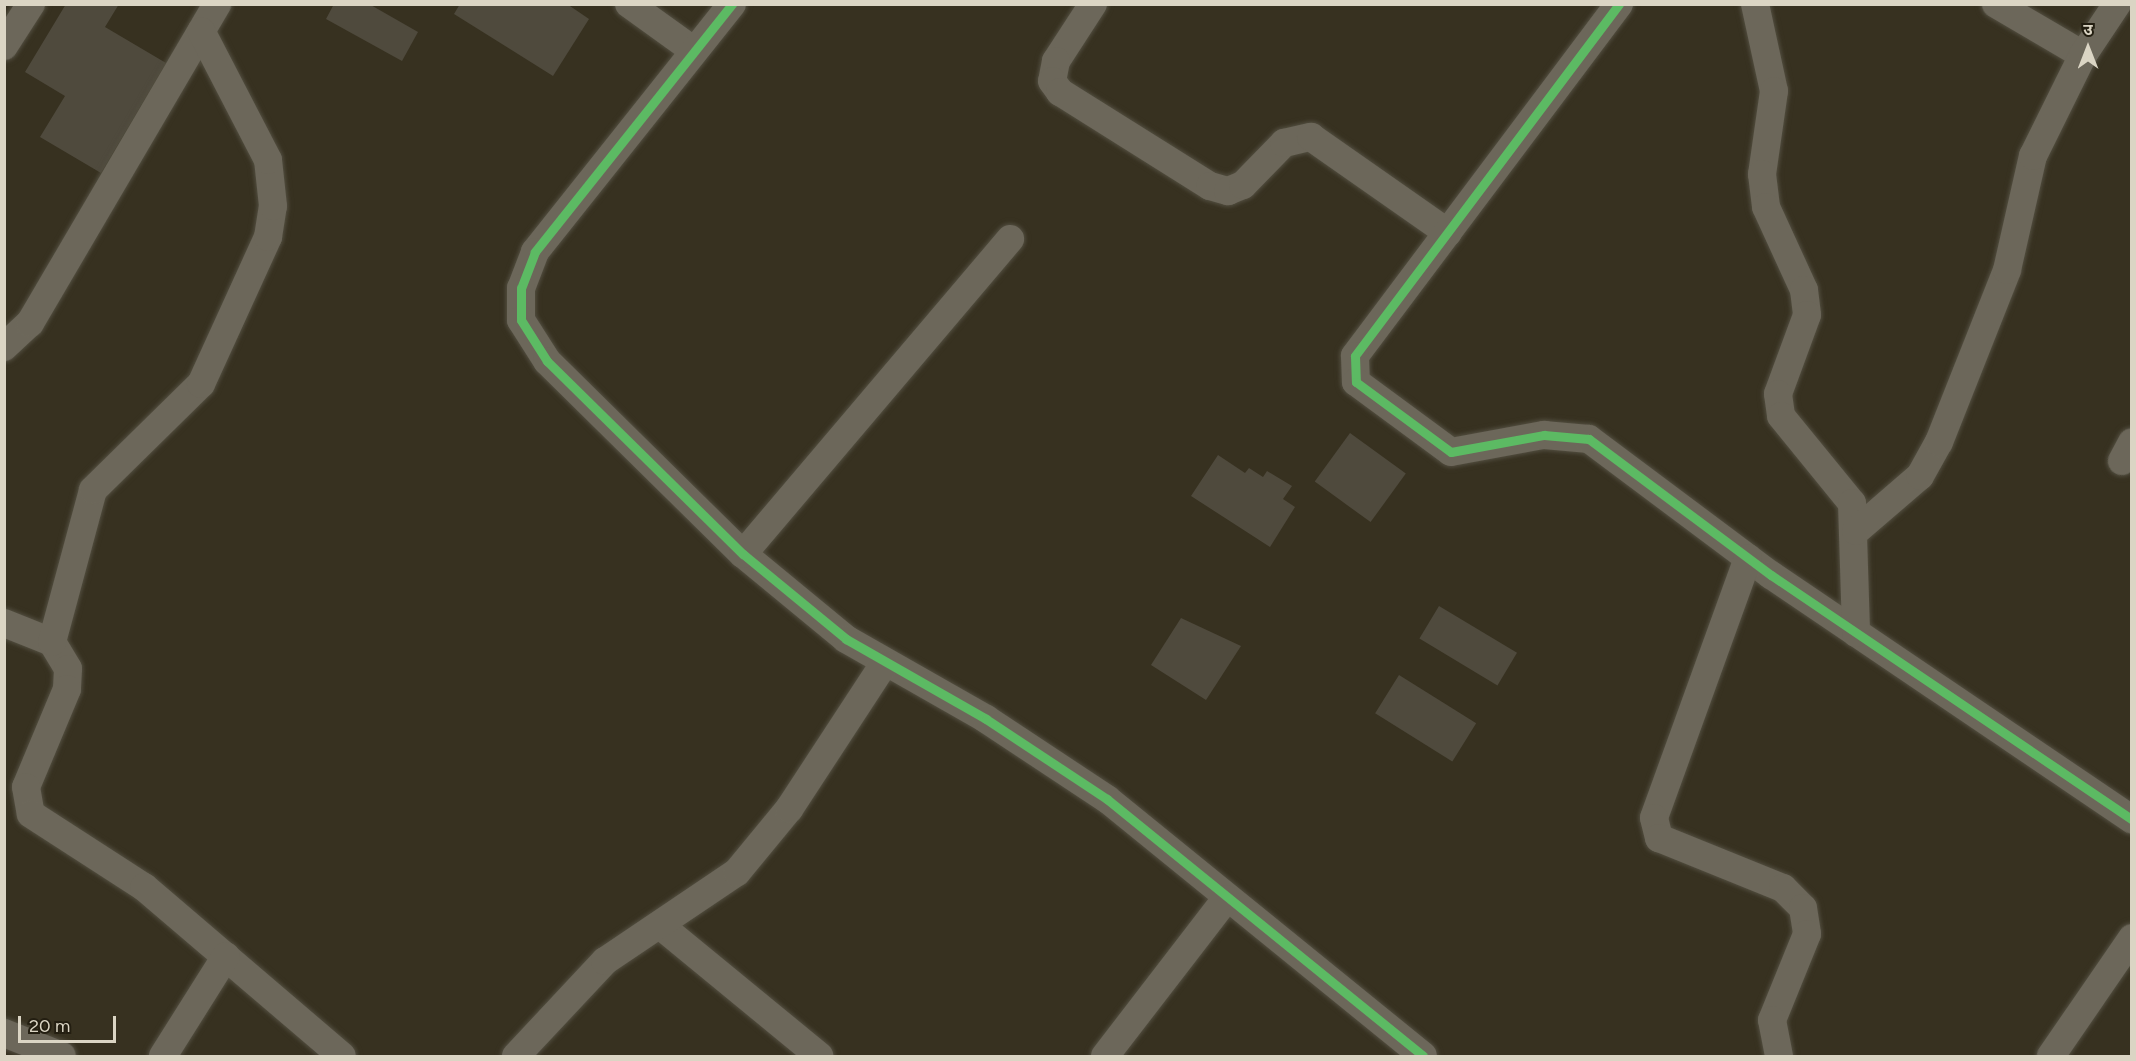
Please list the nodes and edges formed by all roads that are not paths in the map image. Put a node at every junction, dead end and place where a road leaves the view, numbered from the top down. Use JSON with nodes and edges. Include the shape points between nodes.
{"nodes":[{"id":1,"x":32,"y":4,"type":"edge"},
{"id":2,"x":217,"y":4,"type":"edge"},
{"id":3,"x":629,"y":4,"type":"edge"},
{"id":4,"x":732,"y":4,"type":"edge"},
{"id":5,"x":1093,"y":4,"type":"edge"},
{"id":6,"x":1620,"y":4,"type":"edge"},
{"id":7,"x":1755,"y":4,"type":"edge"},
{"id":8,"x":1996,"y":4,"type":"edge"},
{"id":9,"x":2117,"y":4,"type":"edge"},
{"id":10,"x":201,"y":31,"type":"junction"},
{"id":11,"x":4,"y":46,"type":"edge"},
{"id":12,"x":693,"y":50,"type":"junction"},
{"id":13,"x":2083,"y":55,"type":"junction"},
{"id":14,"x":1448,"y":233,"type":"junction"},
{"id":15,"x":1010,"y":239,"type":"dead end"},
{"id":16,"x":4,"y":347,"type":"edge"},
{"id":17,"x":1856,"y":531,"type":"junction"},
{"id":18,"x":743,"y":554,"type":"junction"},
{"id":19,"x":1748,"y":558,"type":"junction"},
{"id":20,"x":4,"y":623,"type":"edge"},
{"id":21,"x":1856,"y":633,"type":"junction"},
{"id":22,"x":52,"y":642,"type":"junction"},
{"id":23,"x":884,"y":664,"type":"junction"},
{"id":24,"x":2132,"y":819,"type":"edge"},
{"id":25,"x":1226,"y":899,"type":"junction"},
{"id":26,"x":661,"y":926,"type":"junction"},
{"id":27,"x":2132,"y":938,"type":"edge"},
{"id":28,"x":226,"y":956,"type":"junction"},
{"id":29,"x":4,"y":1033,"type":"edge"},
{"id":30,"x":62,"y":1056,"type":"edge"},
{"id":31,"x":163,"y":1056,"type":"edge"},
{"id":32,"x":342,"y":1056,"type":"edge"},
{"id":33,"x":516,"y":1056,"type":"edge"},
{"id":34,"x":819,"y":1056,"type":"edge"},
{"id":35,"x":1105,"y":1056,"type":"edge"},
{"id":36,"x":1423,"y":1056,"type":"edge"},
{"id":37,"x":1779,"y":1056,"type":"edge"},
{"id":38,"x":2052,"y":1056,"type":"edge"}],
"edges":[{"from":1,"to":11,"type":"street"},
{"from":2,"to":10,"type":"street"},
{"from":3,"to":12,"type":"street"},
{"from":4,"to":12,"type":"street"},
{"from":5,"to":14,"type":"street","via":[[1056,61],[1052,81],[1059,93],[1210,186],[1228,191],[1243,185],[1284,143],[1311,137]]},
{"from":6,"to":14,"type":"street"},
{"from":7,"to":17,"type":"street","via":[[1774,91],[1762,174],[1766,207],[1800,280],[1807,315],[1779,394],[1781,416],[1852,503]]},
{"from":8,"to":13,"type":"street"},
{"from":9,"to":13,"type":"street"},
{"from":10,"to":16,"type":"street","via":[[30,323]]},
{"from":10,"to":22,"type":"street","via":[[268,160],[273,206],[268,237],[201,384],[93,490]]},
{"from":12,"to":18,"type":"street","via":[[535,252],[522,288],[522,320],[547,360]]},
{"from":13,"to":17,"type":"street","via":[[2033,156],[2007,270],[1939,442],[1920,476]]},
{"from":14,"to":19,"type":"street","via":[[1355,356],[1356,382],[1451,452],[1544,435],[1589,439]]},
{"from":15,"to":18,"type":"street"},
{"from":17,"to":21,"type":"street"},
{"from":18,"to":23,"type":"street"},
{"from":19,"to":21,"type":"street"},
{"from":19,"to":37,"type":"street","via":[[1658,796],[1654,818],[1659,838],[1783,888],[1803,908],[1807,934],[1772,1020]]},
{"from":20,"to":22,"type":"street"},
{"from":21,"to":24,"type":"street"},
{"from":22,"to":28,"type":"street","via":[[64,654],[67,689],[26,786],[31,814],[144,887]]},
{"from":23,"to":25,"type":"street","via":[[986,718],[1107,799]]},
{"from":23,"to":26,"type":"street","via":[[789,809],[738,872]]},
{"from":25,"to":35,"type":"street"},
{"from":25,"to":36,"type":"street"},
{"from":26,"to":33,"type":"street","via":[[605,961]]},
{"from":26,"to":34,"type":"street"},
{"from":27,"to":38,"type":"street"},
{"from":28,"to":31,"type":"street"},
{"from":28,"to":32,"type":"street"},
{"from":29,"to":30,"type":"street"}]}
